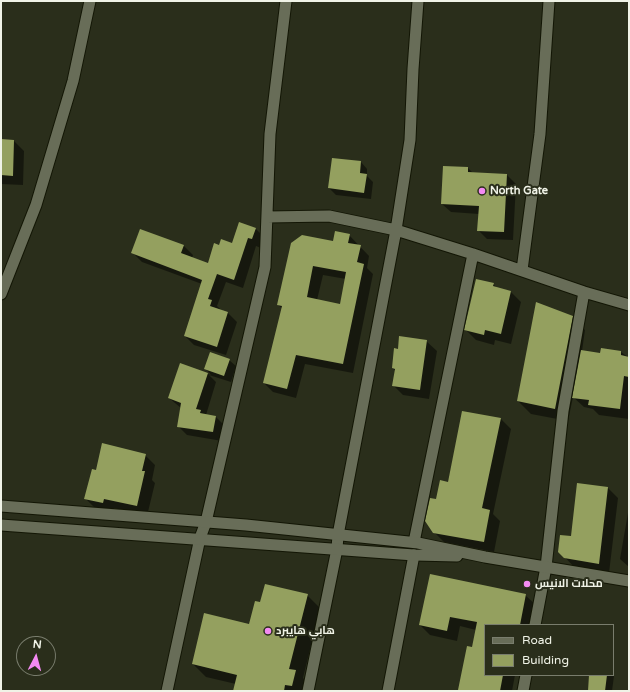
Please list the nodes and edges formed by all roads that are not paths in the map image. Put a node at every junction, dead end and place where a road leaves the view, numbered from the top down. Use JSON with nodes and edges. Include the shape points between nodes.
{"nodes":[{"id":1,"x":90,"y":1,"type":"edge"},
{"id":2,"x":286,"y":1,"type":"edge"},
{"id":3,"x":418,"y":1,"type":"edge"},
{"id":4,"x":549,"y":1,"type":"edge"},
{"id":5,"x":267,"y":217,"type":"junction"},
{"id":6,"x":396,"y":230,"type":"junction"},
{"id":7,"x":473,"y":254,"type":"junction"},
{"id":8,"x":522,"y":270,"type":"junction"},
{"id":9,"x":584,"y":292,"type":"junction"},
{"id":10,"x":1,"y":294,"type":"edge"},
{"id":11,"x":629,"y":305,"type":"edge"},
{"id":12,"x":1,"y":506,"type":"edge"},
{"id":13,"x":206,"y":522,"type":"junction"},
{"id":14,"x":1,"y":525,"type":"edge"},
{"id":15,"x":338,"y":535,"type":"junction"},
{"id":16,"x":200,"y":538,"type":"junction"},
{"id":17,"x":414,"y":542,"type":"junction"},
{"id":18,"x":337,"y":549,"type":"junction"},
{"id":19,"x":414,"y":555,"type":"junction"},
{"id":20,"x":485,"y":557,"type":"junction"},
{"id":21,"x":546,"y":567,"type":"junction"},
{"id":22,"x":629,"y":581,"type":"edge"},
{"id":23,"x":535,"y":624,"type":"edge"},
{"id":24,"x":526,"y":676,"type":"edge"},
{"id":25,"x":167,"y":691,"type":"edge"},
{"id":26,"x":308,"y":691,"type":"edge"},
{"id":27,"x":388,"y":691,"type":"edge"},
{"id":28,"x":523,"y":691,"type":"edge"}],
"edges":[{"from":1,"to":10,"type":"street","via":[[73,81],[36,205]]},
{"from":2,"to":5,"type":"street","via":[[270,134]]},
{"from":3,"to":6,"type":"street","via":[[410,140]]},
{"from":4,"to":8,"type":"street","via":[[540,134]]},
{"from":5,"to":6,"type":"street","via":[[329,216]]},
{"from":5,"to":13,"type":"street","via":[[265,267]]},
{"from":6,"to":7,"type":"street"},
{"from":6,"to":15,"type":"street"},
{"from":7,"to":8,"type":"street"},
{"from":7,"to":17,"type":"street"},
{"from":8,"to":9,"type":"street"},
{"from":9,"to":11,"type":"street"},
{"from":9,"to":21,"type":"street","via":[[563,411]]},
{"from":12,"to":13,"type":"street"},
{"from":13,"to":15,"type":"street"},
{"from":13,"to":16,"type":"street"},
{"from":14,"to":16,"type":"street"},
{"from":15,"to":17,"type":"street"},
{"from":15,"to":18,"type":"street"},
{"from":16,"to":18,"type":"street"},
{"from":16,"to":25,"type":"street"},
{"from":17,"to":20,"type":"street"},
{"from":18,"to":19,"type":"street"},
{"from":18,"to":26,"type":"street"},
{"from":19,"to":20,"type":"street"},
{"from":19,"to":27,"type":"street"},
{"from":20,"to":21,"type":"street"},
{"from":21,"to":22,"type":"street"},
{"from":21,"to":23,"type":"street"},
{"from":24,"to":28,"type":"street"}]}
